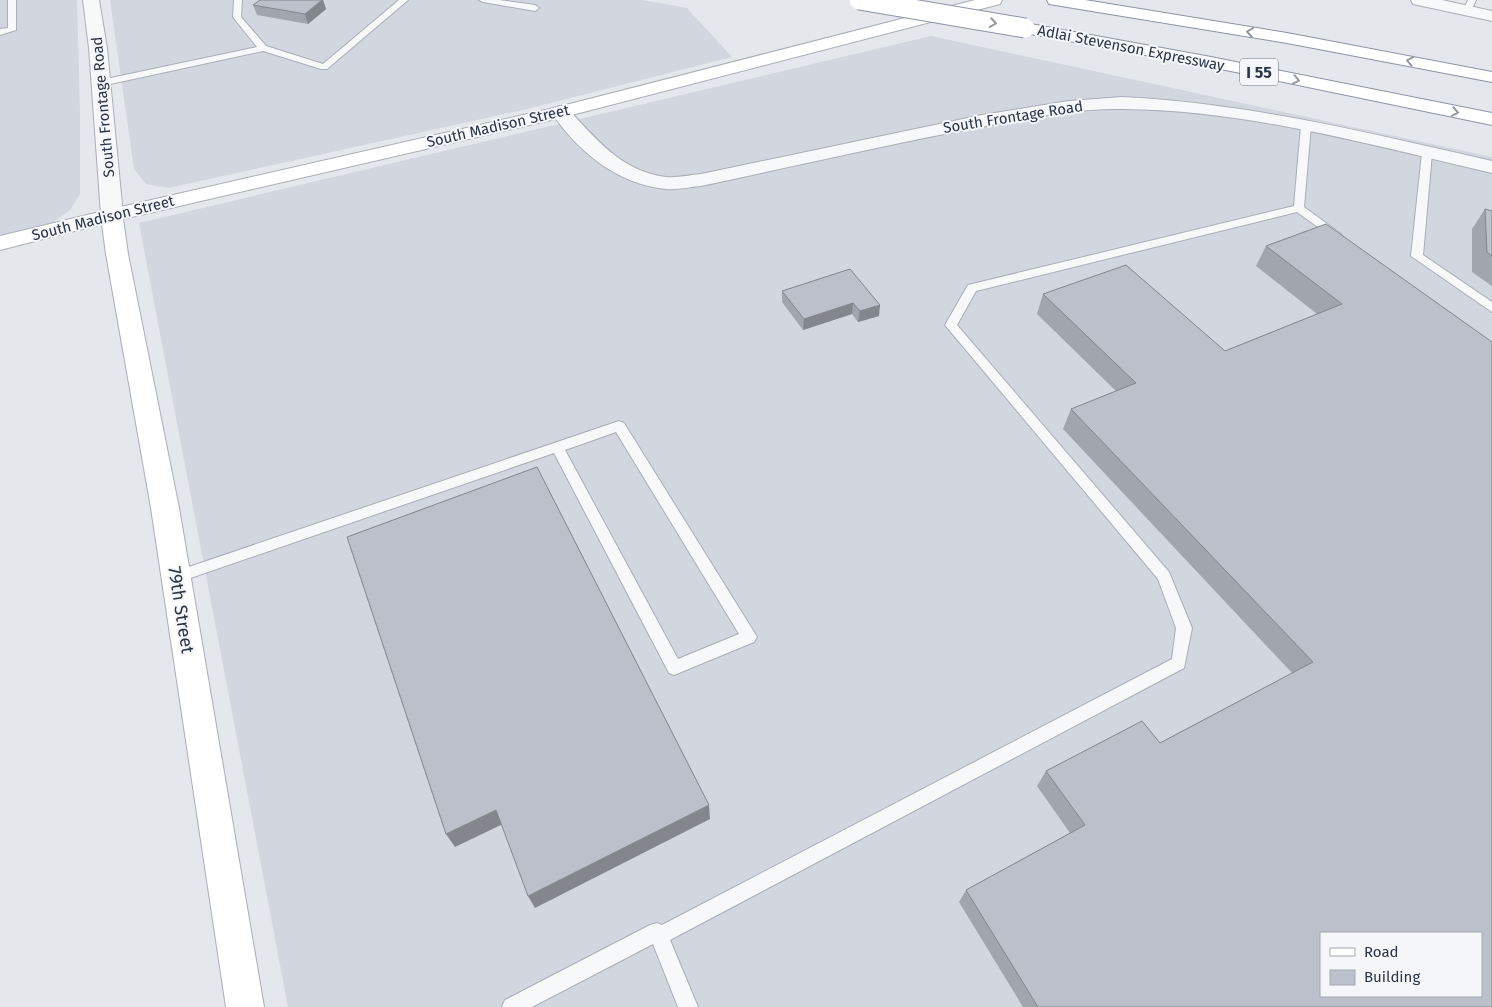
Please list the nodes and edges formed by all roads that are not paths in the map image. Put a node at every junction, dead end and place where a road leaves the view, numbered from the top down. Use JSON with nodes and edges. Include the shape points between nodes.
{"nodes":[{"id":1,"x":91,"y":0,"type":"edge"},
{"id":2,"x":238,"y":0,"type":"edge"},
{"id":3,"x":404,"y":0,"type":"edge"},
{"id":4,"x":483,"y":0,"type":"edge"},
{"id":5,"x":858,"y":0,"type":"edge"},
{"id":6,"x":994,"y":0,"type":"edge"},
{"id":7,"x":1054,"y":0,"type":"edge"},
{"id":8,"x":1419,"y":0,"type":"edge"},
{"id":9,"x":12,"y":1,"type":"edge"},
{"id":10,"x":0,"y":4,"type":"edge"},
{"id":11,"x":1469,"y":6,"type":"edge"},
{"id":12,"x":535,"y":8,"type":"dead end"},
{"id":13,"x":1492,"y":16,"type":"edge"},
{"id":14,"x":0,"y":32,"type":"edge"},
{"id":15,"x":263,"y":48,"type":"junction"},
{"id":16,"x":1492,"y":77,"type":"edge"},
{"id":17,"x":101,"y":83,"type":"junction"},
{"id":18,"x":560,"y":112,"type":"junction"},
{"id":19,"x":1492,"y":119,"type":"edge"},
{"id":20,"x":1306,"y":126,"type":"junction"},
{"id":21,"x":1428,"y":153,"type":"junction"},
{"id":22,"x":1492,"y":167,"type":"edge"},
{"id":23,"x":1299,"y":208,"type":"junction"},
{"id":24,"x":112,"y":215,"type":"junction"},
{"id":25,"x":1344,"y":240,"type":"edge"},
{"id":26,"x":0,"y":244,"type":"edge"},
{"id":27,"x":1492,"y":308,"type":"edge"},
{"id":28,"x":558,"y":447,"type":"junction"},
{"id":29,"x":176,"y":577,"type":"junction"},
{"id":30,"x":659,"y":936,"type":"junction"},
{"id":31,"x":245,"y":1007,"type":"edge"},
{"id":32,"x":512,"y":1007,"type":"edge"},
{"id":33,"x":688,"y":1007,"type":"edge"}],
"edges":[{"from":1,"to":17,"type":"street","name":"South Frontage Road"},
{"from":2,"to":15,"type":"lane","via":[[237,17]]},
{"from":3,"to":15,"type":"lane","via":[[324,67]]},
{"from":4,"to":12,"type":"lane"},
{"from":5,"to":19,"type":"main road","name":"Adlai Stevenson Expressway","number":"I 55","one_way":true,"bridge":true,"via":[[1211,62]]},
{"from":6,"to":18,"type":"main road","name":"South Madison Street"},
{"from":16,"to":7,"type":"main road","name":"Adlai Stevenson Expressway","number":"I 55","one_way":true,"via":[[1287,38]]},
{"from":8,"to":11,"type":"street"},
{"from":9,"to":10,"type":"lane"},
{"from":9,"to":14,"type":"lane","via":[[12,30]]},
{"from":11,"to":13,"type":"street"},
{"from":15,"to":17,"type":"lane"},
{"from":17,"to":24,"type":"street","name":"South Frontage Road"},
{"from":18,"to":20,"type":"street","name":"South Frontage Road","via":[[613,166],[666,183],[701,180],[915,133],[1071,106],[1121,103],[1172,105]]},
{"from":18,"to":24,"type":"main road","name":"South Madison Street"},
{"from":20,"to":21,"type":"street","name":"South Frontage Road"},
{"from":20,"to":23,"type":"lane"},
{"from":21,"to":22,"type":"street","name":"South Frontage Road"},
{"from":21,"to":27,"type":"lane","via":[[1417,256]]},
{"from":23,"to":25,"type":"lane"},
{"from":23,"to":30,"type":"lane","via":[[972,288],[951,325],[1164,576],[1184,628],[1179,663]]},
{"from":24,"to":26,"type":"main road","name":"South Madison Street"},
{"from":24,"to":29,"type":"main road","name":"79th Street"},
{"from":28,"to":28,"type":"lane","via":[[619,426],[749,637],[674,668]]},
{"from":28,"to":29,"type":"lane"},
{"from":29,"to":31,"type":"main road","name":"79th Street"},
{"from":30,"to":32,"type":"lane","via":[[657,932]]},
{"from":30,"to":33,"type":"lane"}]}
